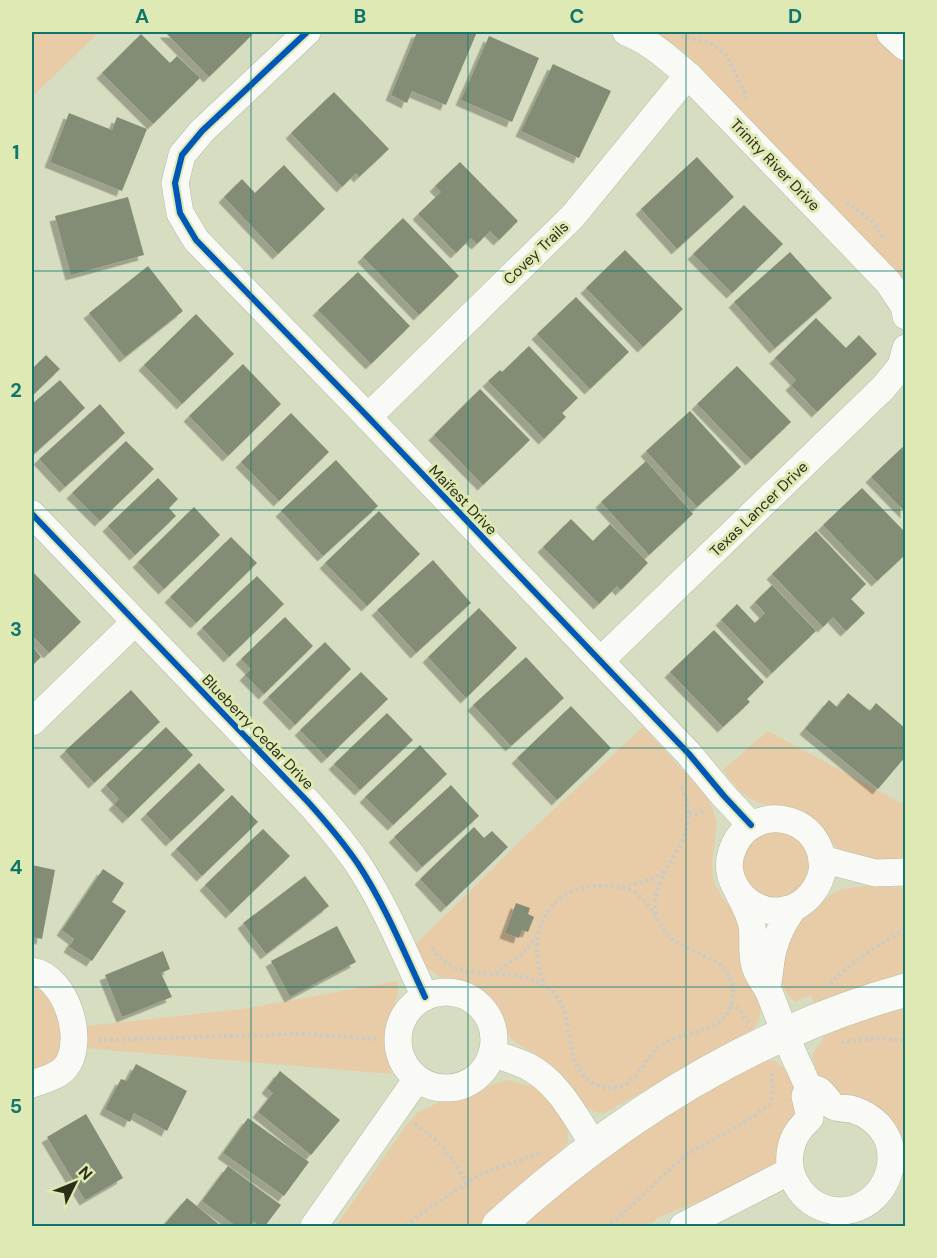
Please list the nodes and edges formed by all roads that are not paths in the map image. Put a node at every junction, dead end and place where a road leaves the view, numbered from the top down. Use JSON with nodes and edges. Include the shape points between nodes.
{"nodes":[{"id":1,"x":307,"y":32,"type":"edge"},
{"id":2,"x":626,"y":32,"type":"edge"},
{"id":3,"x":893,"y":32,"type":"edge"},
{"id":4,"x":906,"y":44,"type":"edge"},
{"id":5,"x":688,"y":75,"type":"junction"},
{"id":6,"x":906,"y":316,"type":"edge"},
{"id":7,"x":906,"y":348,"type":"edge"},
{"id":8,"x":368,"y":417,"type":"junction"},
{"id":9,"x":32,"y":514,"type":"edge"},
{"id":10,"x":135,"y":622,"type":"junction"},
{"id":11,"x":600,"y":661,"type":"junction"},
{"id":12,"x":32,"y":722,"type":"edge"},
{"id":13,"x":751,"y":825,"type":"junction"},
{"id":14,"x":822,"y":859,"type":"junction"},
{"id":15,"x":906,"y":872,"type":"edge"},
{"id":16,"x":738,"y":892,"type":"junction"},
{"id":17,"x":793,"y":908,"type":"junction"},
{"id":18,"x":32,"y":971,"type":"edge"},
{"id":19,"x":767,"y":988,"type":"junction"},
{"id":20,"x":906,"y":990,"type":"edge"},
{"id":21,"x":425,"y":997,"type":"junction"},
{"id":22,"x":492,"y":1053,"type":"junction"},
{"id":23,"x":778,"y":1053,"type":"junction"},
{"id":24,"x":417,"y":1079,"type":"junction"},
{"id":25,"x":32,"y":1084,"type":"edge"},
{"id":26,"x":809,"y":1086,"type":"junction"},
{"id":27,"x":594,"y":1145,"type":"junction"},
{"id":28,"x":898,"y":1155,"type":"edge"},
{"id":29,"x":790,"y":1171,"type":"junction"},
{"id":30,"x":314,"y":1227,"type":"edge"},
{"id":31,"x":498,"y":1227,"type":"edge"},
{"id":32,"x":683,"y":1227,"type":"edge"}],
"edges":[{"from":1,"to":8,"type":"street","name":"Maifest Drive","via":[[202,131],[182,155],[175,183],[180,213],[196,240]]},
{"from":2,"to":5,"type":"street","name":"Trinity River Drive","via":[[664,54]]},
{"from":3,"to":4,"type":"street"},
{"from":5,"to":6,"type":"street","name":"Trinity River Drive","via":[[888,282]]},
{"from":5,"to":8,"type":"street","name":"Covey Trails","via":[[573,216]]},
{"from":7,"to":11,"type":"street","name":"Texas Lancer Drive","via":[[901,366],[883,388]]},
{"from":8,"to":11,"type":"street","name":"Maifest Drive"},
{"from":9,"to":10,"type":"street","name":"Blueberry Cedar Drive"},
{"from":10,"to":12,"type":"street"},
{"from":10,"to":21,"type":"street","name":"Blueberry Cedar Drive","via":[[336,834],[380,903]]},
{"from":11,"to":13,"type":"street","name":"Maifest Drive"},
{"from":13,"to":14,"type":"street","via":[[770,818],[792,821],[811,834]]},
{"from":13,"to":16,"type":"street","via":[[735,842],[729,860]]},
{"from":14,"to":15,"type":"street","via":[[875,873]]},
{"from":14,"to":17,"type":"street","via":[[815,889]]},
{"from":16,"to":17,"type":"street","via":[[757,907],[776,911]]},
{"from":16,"to":19,"type":"street","via":[[751,923],[755,967]]},
{"from":17,"to":19,"type":"street","via":[[773,948]]},
{"from":18,"to":25,"type":"street","via":[[53,982],[66,1002],[74,1049],[65,1067]]},
{"from":19,"to":23,"type":"street"},
{"from":20,"to":23,"type":"street","via":[[880,997]]},
{"from":21,"to":22,"type":"street","via":[[440,992],[460,994],[478,1004],[490,1020]]},
{"from":21,"to":24,"type":"street","via":[[406,1012],[398,1030],[398,1050]]},
{"from":22,"to":24,"type":"street","via":[[478,1076],[461,1086],[441,1089]]},
{"from":22,"to":27,"type":"street","via":[[529,1067],[545,1078]]},
{"from":23,"to":26,"type":"street"},
{"from":23,"to":27,"type":"street","via":[[685,1084]]},
{"from":24,"to":30,"type":"street"},
{"from":26,"to":28,"type":"street","via":[[834,1107],[868,1116]]},
{"from":26,"to":29,"type":"street","via":[[805,1096],[810,1118],[792,1142]]},
{"from":27,"to":31,"type":"street"},
{"from":28,"to":29,"type":"street","via":[[883,1188],[872,1200],[840,1211],[823,1208],[808,1199]]},
{"from":29,"to":32,"type":"street"}]}
